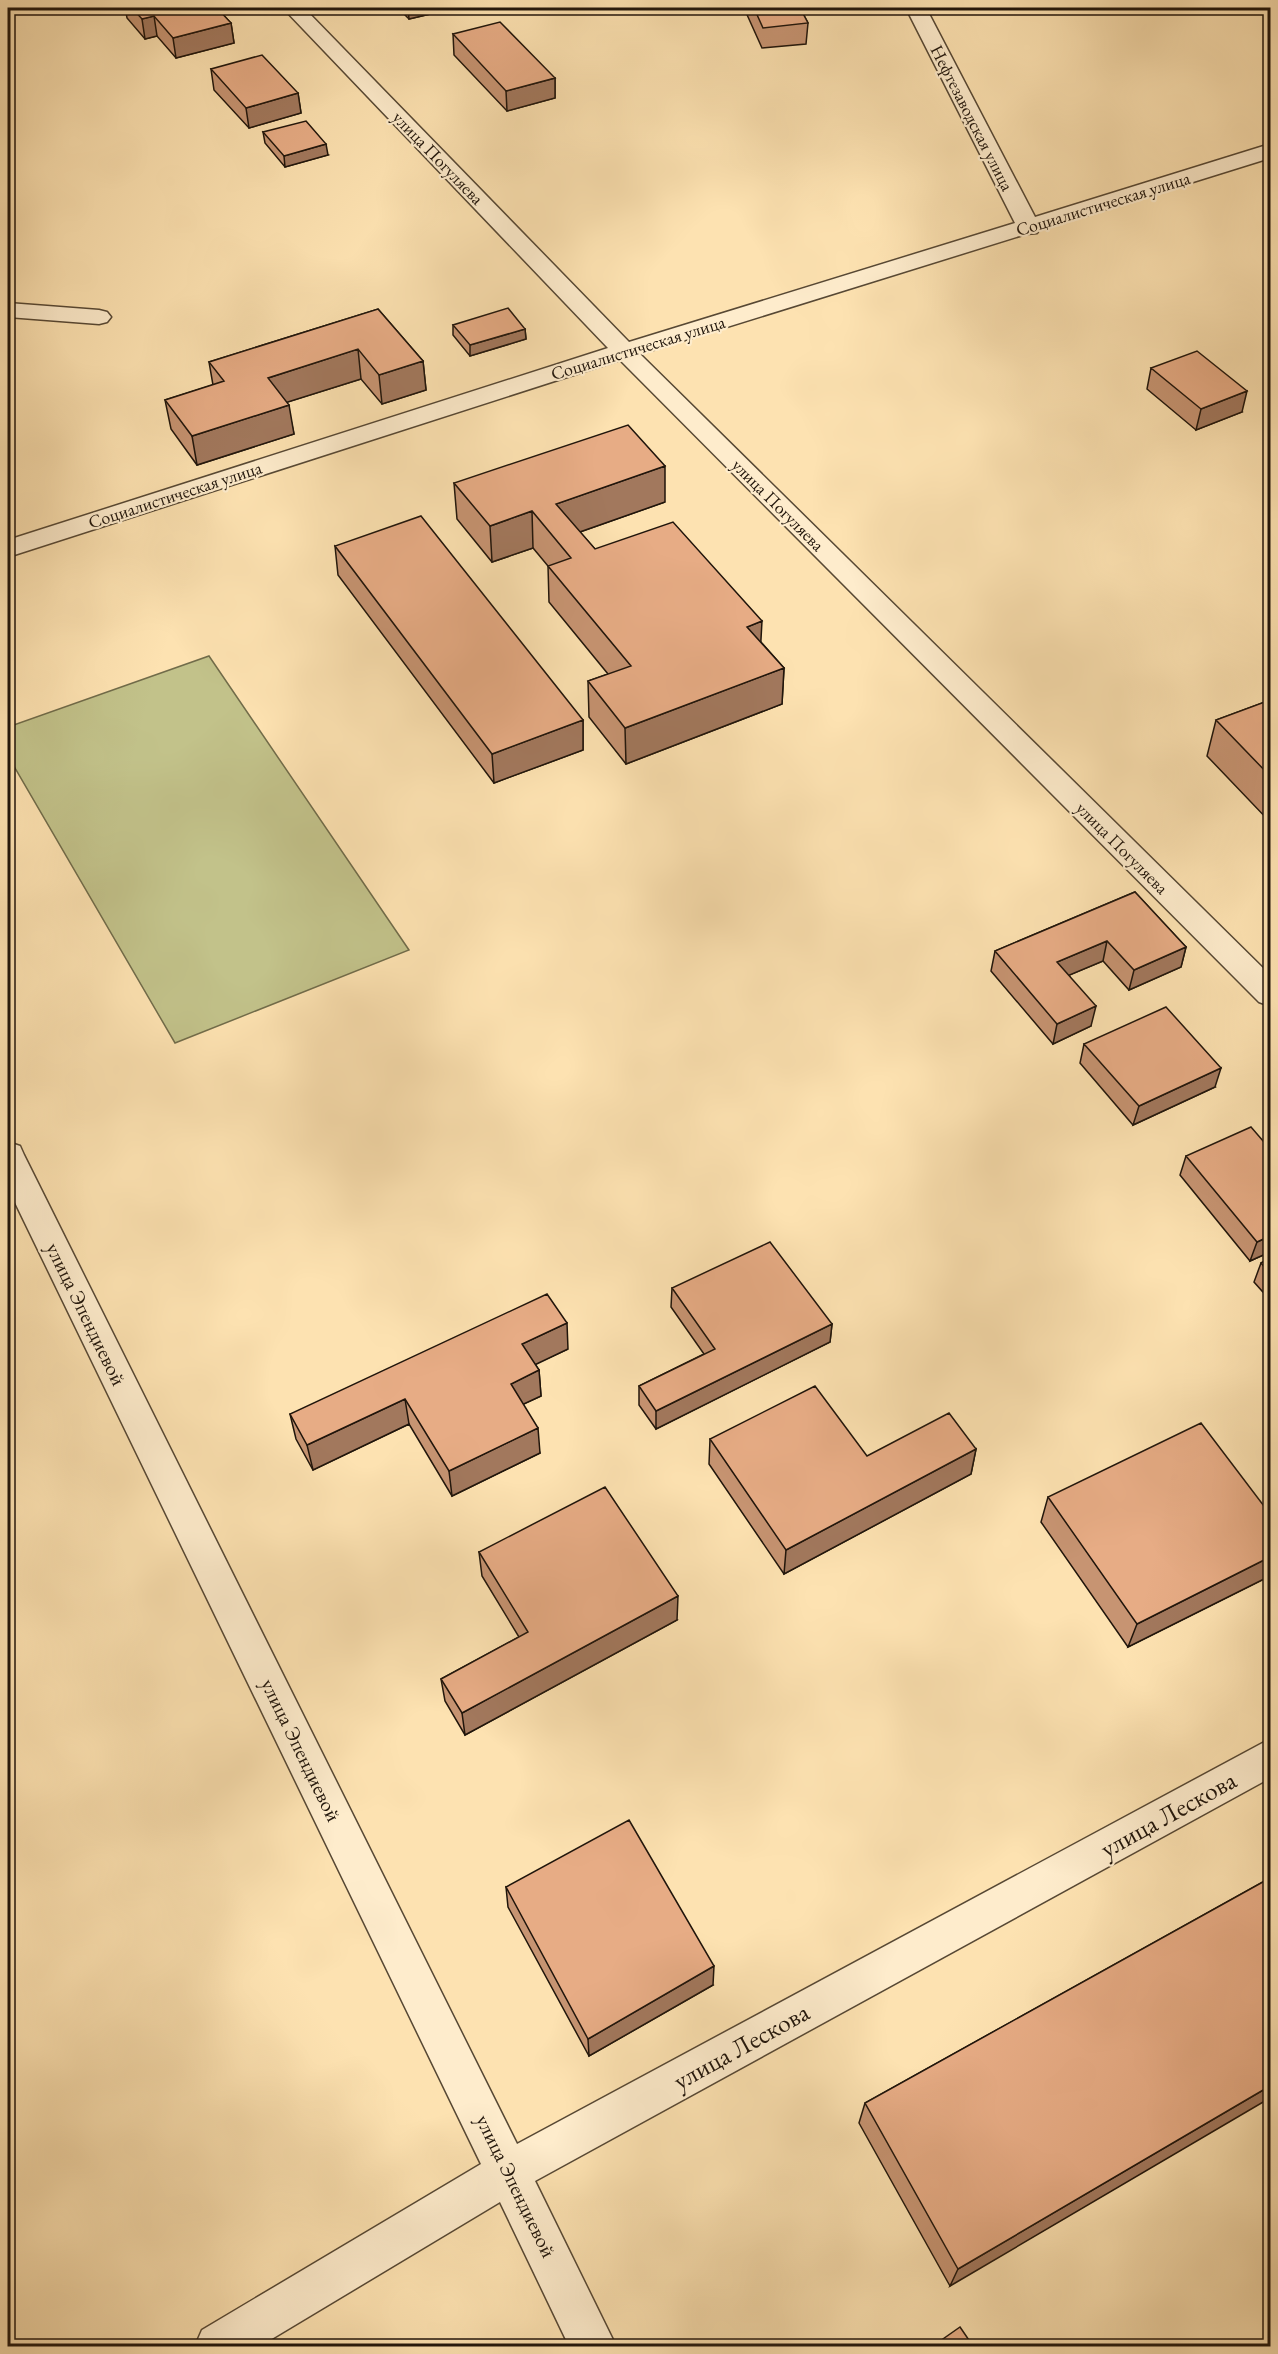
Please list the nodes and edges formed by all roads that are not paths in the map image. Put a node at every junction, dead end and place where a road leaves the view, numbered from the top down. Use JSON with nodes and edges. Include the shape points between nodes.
{"nodes":[{"id":1,"x":293,"y":8,"type":"edge"},
{"id":2,"x":916,"y":8,"type":"edge"},
{"id":3,"x":1270,"y":151,"type":"edge"},
{"id":4,"x":1029,"y":228,"type":"junction"},
{"id":5,"x":8,"y":310,"type":"edge"},
{"id":6,"x":99,"y":317,"type":"dead end"},
{"id":7,"x":624,"y":351,"type":"junction"},
{"id":8,"x":8,"y":549,"type":"edge"},
{"id":9,"x":1270,"y":994,"type":"edge"},
{"id":10,"x":8,"y":1155,"type":"edge"},
{"id":11,"x":1270,"y":1758,"type":"edge"},
{"id":12,"x":509,"y":2172,"type":"junction"},
{"id":13,"x":218,"y":2346,"type":"edge"},
{"id":14,"x":593,"y":2346,"type":"edge"}],
"edges":[{"from":1,"to":7,"type":"street","name":"улица Погуляева"},
{"from":2,"to":4,"type":"street","name":"Нефтезаводская улица"},
{"from":3,"to":4,"type":"street","name":"Социалистическая улица"},
{"from":4,"to":7,"type":"street","name":"Социалистическая улица"},
{"from":5,"to":6,"type":"street"},
{"from":7,"to":8,"type":"street","name":"Социалистическая улица"},
{"from":7,"to":9,"type":"street","name":"улица Погуляева"},
{"from":10,"to":12,"type":"street","name":"улица Эпендиевой"},
{"from":11,"to":12,"type":"street","name":"улица Лескова"},
{"from":12,"to":13,"type":"street","name":"улица Лескова"},
{"from":12,"to":14,"type":"street","name":"улица Эпендиевой"}]}
